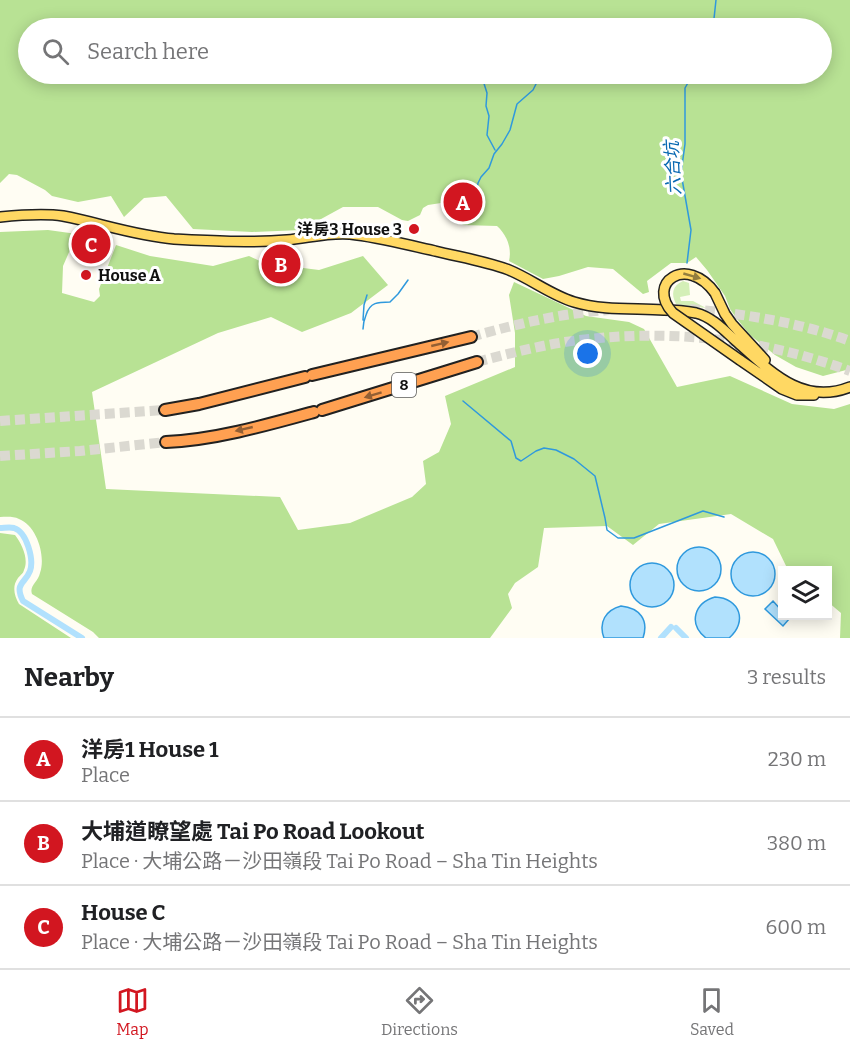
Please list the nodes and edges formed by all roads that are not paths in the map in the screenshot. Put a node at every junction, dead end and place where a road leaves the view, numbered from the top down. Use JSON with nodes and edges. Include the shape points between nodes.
{"nodes":[{"id":1,"x":0,"y":217,"type":"edge"},
{"id":2,"x":471,"y":337,"type":"tunnel mouth"},
{"id":3,"x":477,"y":362,"type":"tunnel mouth"},
{"id":4,"x":779,"y":377,"type":"junction"},
{"id":5,"x":850,"y":387,"type":"edge"},
{"id":6,"x":823,"y":393,"type":"junction"},
{"id":7,"x":165,"y":410,"type":"tunnel mouth"},
{"id":8,"x":166,"y":442,"type":"tunnel mouth"}],
"edges":[{"from":1,"to":4,"type":"main road","via":[[62,216],[172,238],[254,242],[351,234],[396,242],[492,264],[573,302],[699,314],[722,328]]},
{"from":7,"to":2,"type":"highway","number":"8","one_way":true},
{"from":3,"to":8,"type":"highway","number":"8","one_way":true,"via":[[318,411],[238,431]]},
{"from":4,"to":6,"type":"main road","via":[[807,391]]},
{"from":6,"to":4,"type":"main road","one_way":true,"bridge":true,"via":[[788,392],[673,313],[664,296],[668,282],[683,273],[710,286],[732,324]]},
{"from":5,"to":6,"type":"main road"}]}
